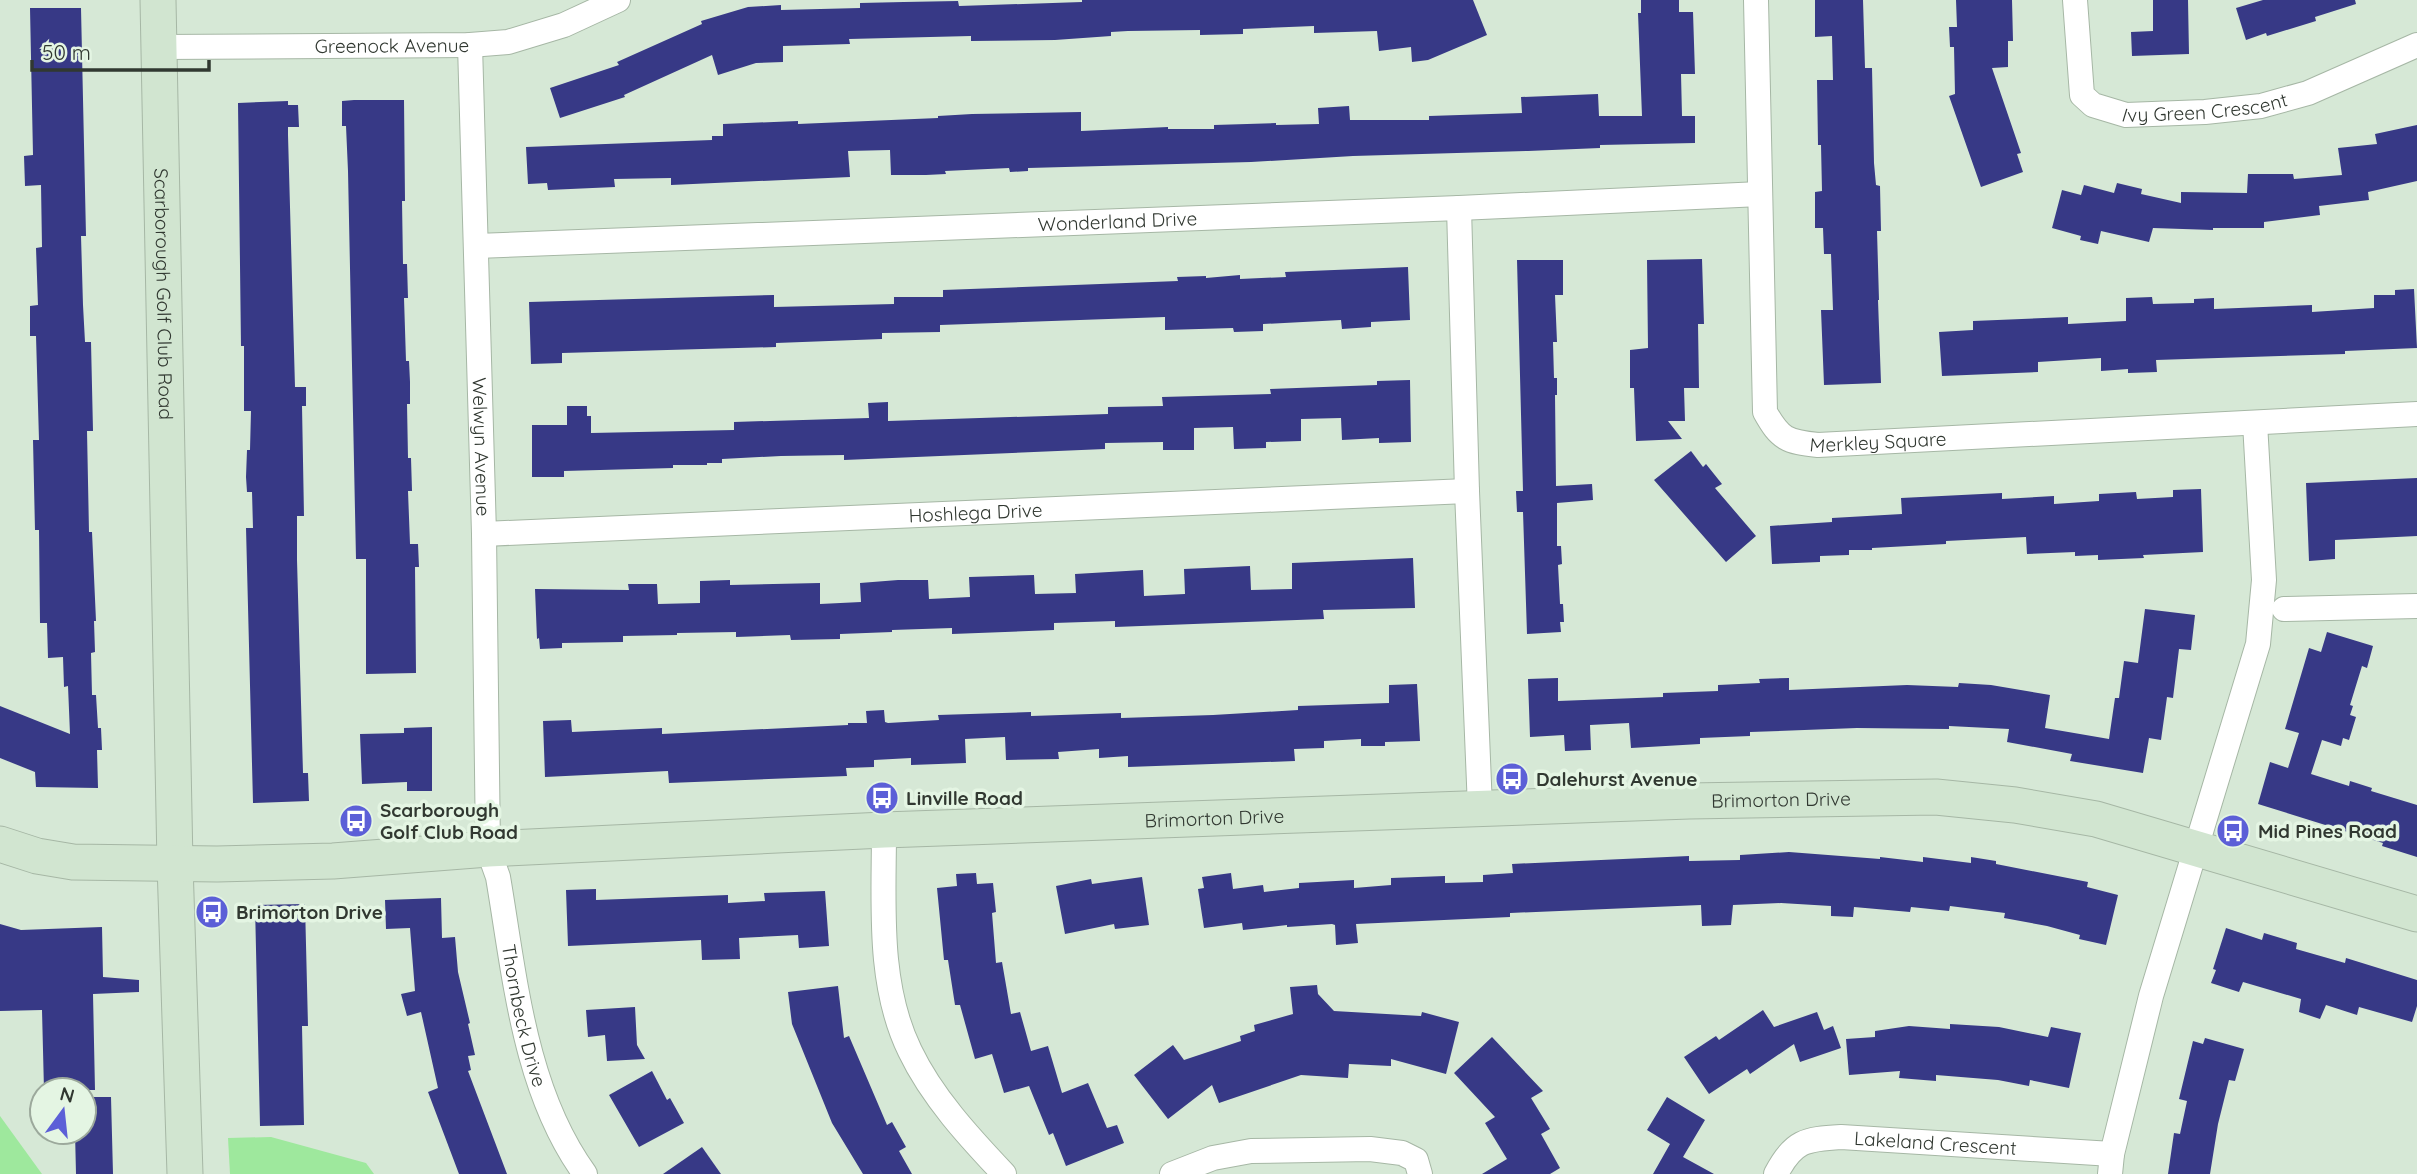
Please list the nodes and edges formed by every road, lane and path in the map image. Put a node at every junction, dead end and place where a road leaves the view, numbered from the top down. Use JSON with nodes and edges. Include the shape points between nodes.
{"nodes":[{"id":1,"x":158,"y":0,"type":"edge"},
{"id":2,"x":618,"y":0,"type":"edge"},
{"id":3,"x":1756,"y":0,"type":"edge"},
{"id":4,"x":2075,"y":0,"type":"edge"},
{"id":5,"x":470,"y":45,"type":"junction"},
{"id":6,"x":2417,"y":45,"type":"edge"},
{"id":7,"x":159,"y":47,"type":"junction"},
{"id":8,"x":1760,"y":194,"type":"junction"},
{"id":9,"x":1459,"y":208,"type":"junction"},
{"id":10,"x":476,"y":246,"type":"junction"},
{"id":11,"x":2417,"y":414,"type":"edge"},
{"id":12,"x":2255,"y":423,"type":"junction"},
{"id":13,"x":1467,"y":491,"type":"junction"},
{"id":14,"x":484,"y":534,"type":"junction"},
{"id":15,"x":2417,"y":606,"type":"edge"},
{"id":16,"x":2284,"y":609,"type":"dead end"},
{"id":17,"x":1479,"y":808,"type":"junction"},
{"id":18,"x":884,"y":830,"type":"junction"},
{"id":19,"x":0,"y":845,"type":"edge"},
{"id":20,"x":2195,"y":848,"type":"junction"},
{"id":21,"x":488,"y":849,"type":"junction"},
{"id":22,"x":175,"y":864,"type":"junction"},
{"id":23,"x":2417,"y":914,"type":"edge"},
{"id":24,"x":2111,"y":1164,"type":"edge"},
{"id":25,"x":185,"y":1174,"type":"edge"},
{"id":26,"x":585,"y":1174,"type":"edge"},
{"id":27,"x":1004,"y":1174,"type":"edge"},
{"id":28,"x":1172,"y":1174,"type":"edge"},
{"id":29,"x":1420,"y":1174,"type":"edge"},
{"id":30,"x":1776,"y":1174,"type":"edge"}],
"edges":[{"from":1,"to":7,"type":"street","name":"Scarborough Golf Club Road"},
{"from":2,"to":5,"type":"street","name":"Greenock Avenue","via":[[564,25],[508,42]]},
{"from":3,"to":8,"type":"street","name":"Merkley Square"},
{"from":4,"to":6,"type":"street","name":"Ivy Green Crescent","via":[[2082,95],[2093,104],[2126,115],[2261,106],[2308,93]]},
{"from":5,"to":7,"type":"street","name":"Greenock Avenue"},
{"from":5,"to":10,"type":"street","name":"Welwyn Avenue"},
{"from":7,"to":22,"type":"street","name":"Scarborough Golf Club Road"},
{"from":8,"to":9,"type":"street","name":"Wonderland Drive"},
{"from":8,"to":12,"type":"street","name":"Merkley Square","via":[[1765,412],[1787,440],[1818,445]]},
{"from":9,"to":10,"type":"street","name":"Wonderland Drive"},
{"from":9,"to":13,"type":"street"},
{"from":10,"to":14,"type":"street","name":"Welwyn Avenue"},
{"from":11,"to":12,"type":"street","name":"Merkley Square"},
{"from":12,"to":20,"type":"street","via":[[2264,580],[2258,643]]},
{"from":13,"to":14,"type":"street","name":"Hoshlega Drive"},
{"from":13,"to":17,"type":"street"},
{"from":14,"to":21,"type":"street","name":"Welwyn Avenue"},
{"from":15,"to":16,"type":"street"},
{"from":17,"to":18,"type":"street","name":"Brimorton Drive"},
{"from":17,"to":20,"type":"street","name":"Brimorton Drive","via":[[1936,797],[2096,819]]},
{"from":18,"to":21,"type":"street","name":"Brimorton Drive"},
{"from":18,"to":27,"type":"street","via":[[884,921],[899,1024],[924,1076]]},
{"from":19,"to":22,"type":"street","name":"Brimorton Drive","via":[[73,862]]},
{"from":20,"to":23,"type":"street","name":"Brimorton Drive"},
{"from":20,"to":24,"type":"street","via":[[2151,996]]},
{"from":21,"to":22,"type":"street","name":"Brimorton Drive","via":[[333,861]]},
{"from":21,"to":26,"type":"street","name":"Thornbeck Drive","via":[[498,877],[531,1058],[558,1129]]},
{"from":22,"to":25,"type":"street","name":"Scarborough Golf Club Road"},
{"from":24,"to":30,"type":"street","name":"Lakeland Crescent","via":[[1842,1137],[1795,1146]]},
{"from":28,"to":29,"type":"street","via":[[1213,1158],[1251,1152],[1370,1149],[1402,1153],[1416,1160]]}]}
